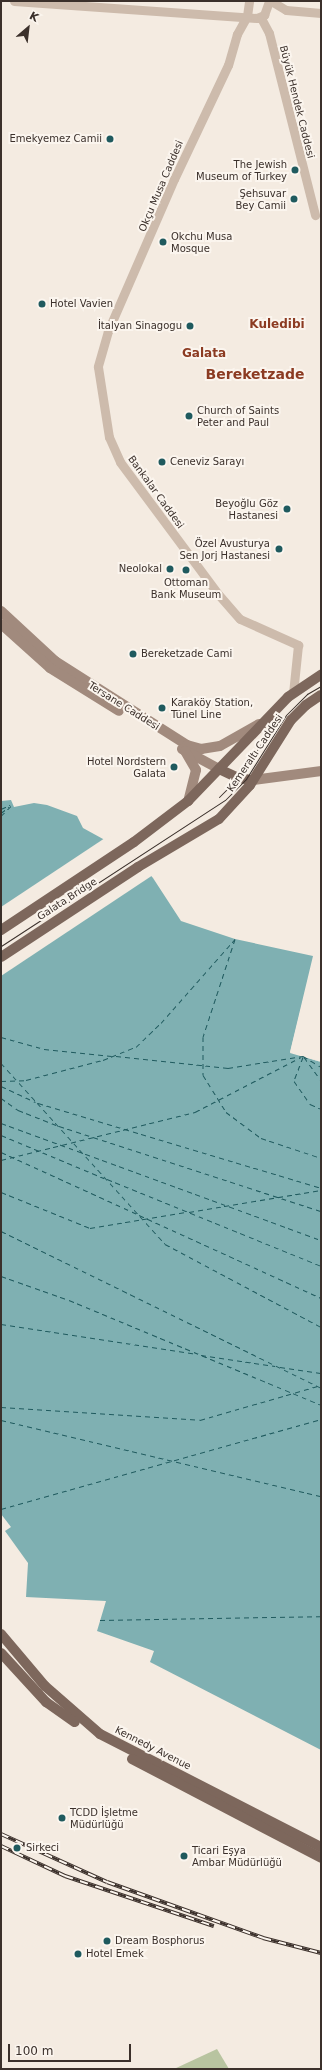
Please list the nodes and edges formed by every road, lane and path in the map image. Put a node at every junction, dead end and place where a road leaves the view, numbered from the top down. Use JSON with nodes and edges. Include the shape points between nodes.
{"nodes":[{"id":1,"x":14,"y":1,"type":"edge"},
{"id":2,"x":249,"y":1,"type":"edge"},
{"id":3,"x":270,"y":1,"type":"edge"},
{"id":4,"x":321,"y":13,"type":"edge"},
{"id":5,"x":247,"y":16,"type":"junction"},
{"id":6,"x":261,"y":18,"type":"junction"},
{"id":7,"x":315,"y":215,"type":"dead end"},
{"id":8,"x":98,"y":367,"type":"joint"},
{"id":9,"x":1,"y":611,"type":"edge"},
{"id":10,"x":1,"y":624,"type":"edge"},
{"id":11,"x":321,"y":675,"type":"edge"},
{"id":12,"x":293,"y":693,"type":"junction"},
{"id":13,"x":321,"y":695,"type":"edge"},
{"id":14,"x":262,"y":722,"type":"junction"},
{"id":15,"x":184,"y":750,"type":"junction"},
{"id":16,"x":219,"y":769,"type":"junction"},
{"id":17,"x":321,"y":771,"type":"edge"},
{"id":18,"x":253,"y":780,"type":"junction"},
{"id":19,"x":188,"y":801,"type":"junction"},
{"id":20,"x":134,"y":842,"type":"joint"},
{"id":21,"x":146,"y":862,"type":"joint"},
{"id":22,"x":1,"y":930,"type":"edge"},
{"id":23,"x":1,"y":957,"type":"edge"},
{"id":24,"x":1,"y":1634,"type":"edge"},
{"id":25,"x":3,"y":1657,"type":"edge"},
{"id":26,"x":100,"y":1734,"type":"junction"},
{"id":27,"x":108,"y":1745,"type":"junction"},
{"id":28,"x":321,"y":1847,"type":"edge"},
{"id":29,"x":321,"y":1858,"type":"edge"}],
"edges":[{"from":1,"to":5,"type":"street"},
{"from":2,"to":5,"type":"street"},
{"from":3,"to":4,"type":"street","via":[[286,10]]},
{"from":3,"to":6,"type":"street"},
{"from":5,"to":6,"type":"street"},
{"from":5,"to":8,"type":"street","name":"Okçu Musa Caddesi","via":[[237,34],[228,65],[114,316]]},
{"from":6,"to":7,"type":"street","name":"Büyük Hendek Caddesi","via":[[269,33]]},
{"from":8,"to":12,"type":"street","name":"Bankalar Caddesi","via":[[110,437],[120,462],[218,594],[240,619],[298,645]]},
{"from":9,"to":14,"type":"main road","name":"Tersane Caddesi","via":[[55,661],[187,745],[202,749],[220,746]]},
{"from":10,"to":15,"type":"main road","name":"Tersane Caddesi","via":[[50,668]]},
{"from":11,"to":12,"type":"main road","name":"Kemeraltı Caddesi"},
{"from":12,"to":14,"type":"main road","name":"Kemeraltı Caddesi"},
{"from":13,"to":18,"type":"main road","name":"Kemeraltı Caddesi","via":[[291,720]]},
{"from":14,"to":16,"type":"main road","name":"Kemeraltı Caddesi"},
{"from":15,"to":16,"type":"main road","name":"Tersane Caddesi"},
{"from":15,"to":19,"type":"main road","via":[[196,770]]},
{"from":16,"to":18,"type":"main road","via":[[238,778]]},
{"from":16,"to":19,"type":"main road","name":"Kemeraltı Caddesi"},
{"from":17,"to":18,"type":"main road"},
{"from":18,"to":21,"type":"main road","name":"Kemeraltı Caddesi","via":[[219,819]]},
{"from":19,"to":20,"type":"main road","name":"Kemeraltı Caddesi"},
{"from":20,"to":22,"type":"main road","name":"Galata Bridge"},
{"from":21,"to":23,"type":"main road","name":"Galata Bridge"},
{"from":24,"to":26,"type":"main road","name":"Kennedy Avenue","via":[[58,1700]]},
{"from":25,"to":27,"type":"main road","name":"Kennedy Avenue","via":[[46,1702]]},
{"from":26,"to":27,"type":"main road"},
{"from":26,"to":28,"type":"main road","name":"Kennedy Avenue"},
{"from":27,"to":29,"type":"main road","name":"Kennedy Avenue"}]}
